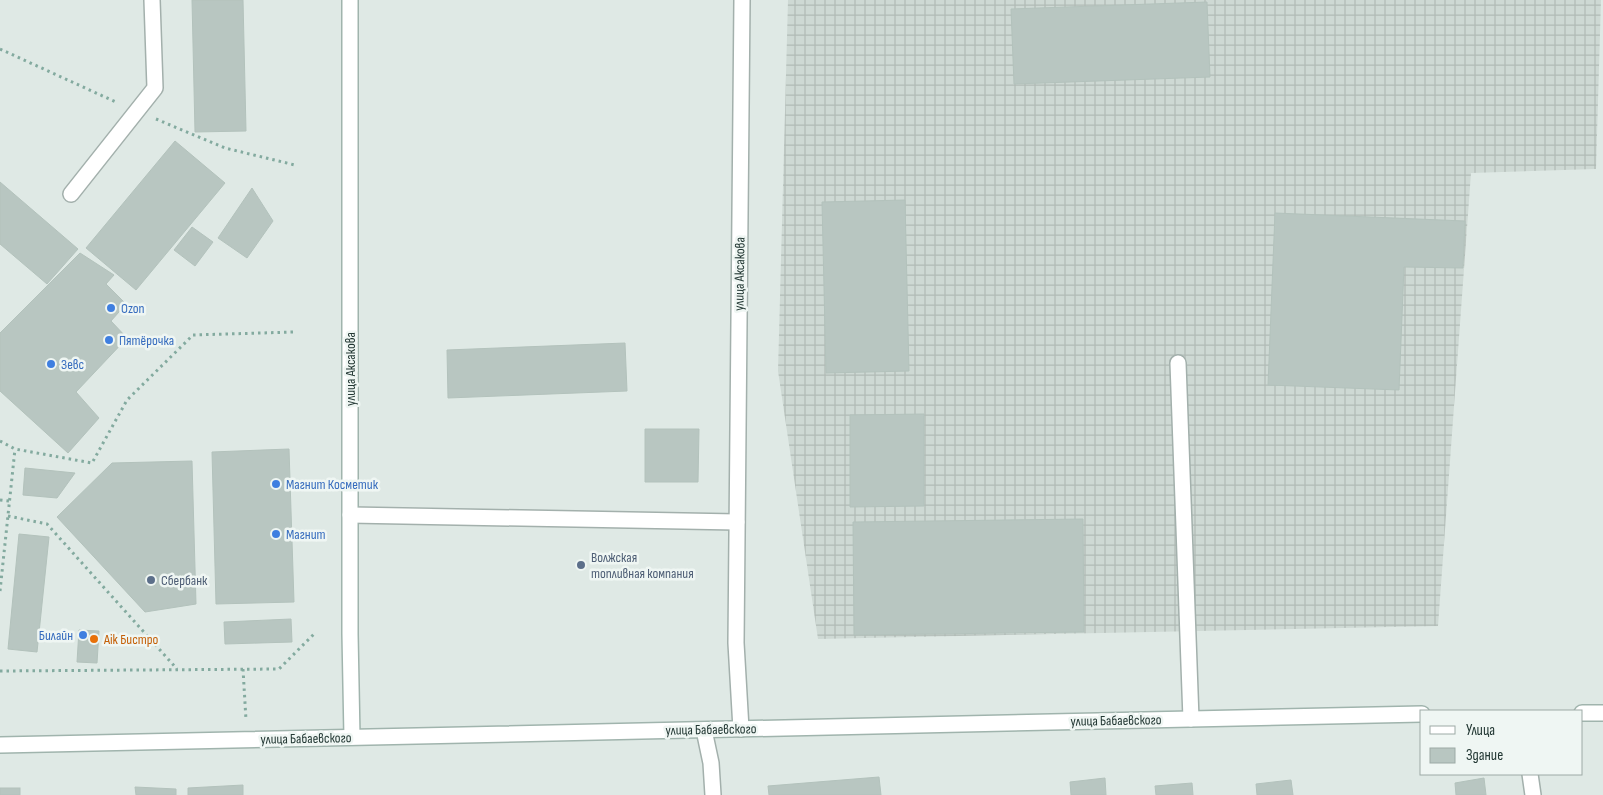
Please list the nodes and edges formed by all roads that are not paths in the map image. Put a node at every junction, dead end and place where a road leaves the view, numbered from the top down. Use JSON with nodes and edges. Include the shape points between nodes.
{"nodes":[{"id":1,"x":152,"y":0,"type":"edge"},
{"id":2,"x":350,"y":0,"type":"edge"},
{"id":3,"x":742,"y":0,"type":"edge"},
{"id":4,"x":71,"y":194,"type":"dead end"},
{"id":5,"x":1178,"y":363,"type":"dead end"},
{"id":6,"x":350,"y":515,"type":"junction"},
{"id":7,"x":737,"y":522,"type":"junction"},
{"id":8,"x":1583,"y":713,"type":"edge"},
{"id":9,"x":1603,"y":713,"type":"edge"},
{"id":10,"x":1420,"y":714,"type":"edge"},
{"id":11,"x":1191,"y":719,"type":"junction"},
{"id":12,"x":741,"y":728,"type":"junction"},
{"id":13,"x":704,"y":730,"type":"junction"},
{"id":14,"x":352,"y":738,"type":"junction"},
{"id":15,"x":0,"y":746,"type":"edge"},
{"id":16,"x":1530,"y":775,"type":"edge"},
{"id":17,"x":713,"y":795,"type":"edge"},
{"id":18,"x":1533,"y":795,"type":"edge"}],
"edges":[{"from":1,"to":4,"type":"main road","via":[[155,88]]},
{"from":2,"to":6,"type":"main road","name":"улица Аксакова"},
{"from":3,"to":7,"type":"main road","name":"улица Аксакова"},
{"from":5,"to":11,"type":"main road"},
{"from":6,"to":7,"type":"main road"},
{"from":6,"to":14,"type":"main road","name":"улица Аксакова"},
{"from":7,"to":12,"type":"main road","name":"улица Аксакова","via":[[736,643]]},
{"from":8,"to":9,"type":"main road"},
{"from":10,"to":11,"type":"main road","name":"улица Бабаевского"},
{"from":11,"to":12,"type":"main road","name":"улица Бабаевского"},
{"from":12,"to":13,"type":"main road","name":"улица Бабаевского"},
{"from":13,"to":14,"type":"main road","name":"улица Бабаевского"},
{"from":13,"to":17,"type":"main road"},
{"from":14,"to":15,"type":"main road","name":"улица Бабаевского"},
{"from":16,"to":18,"type":"main road"}]}
